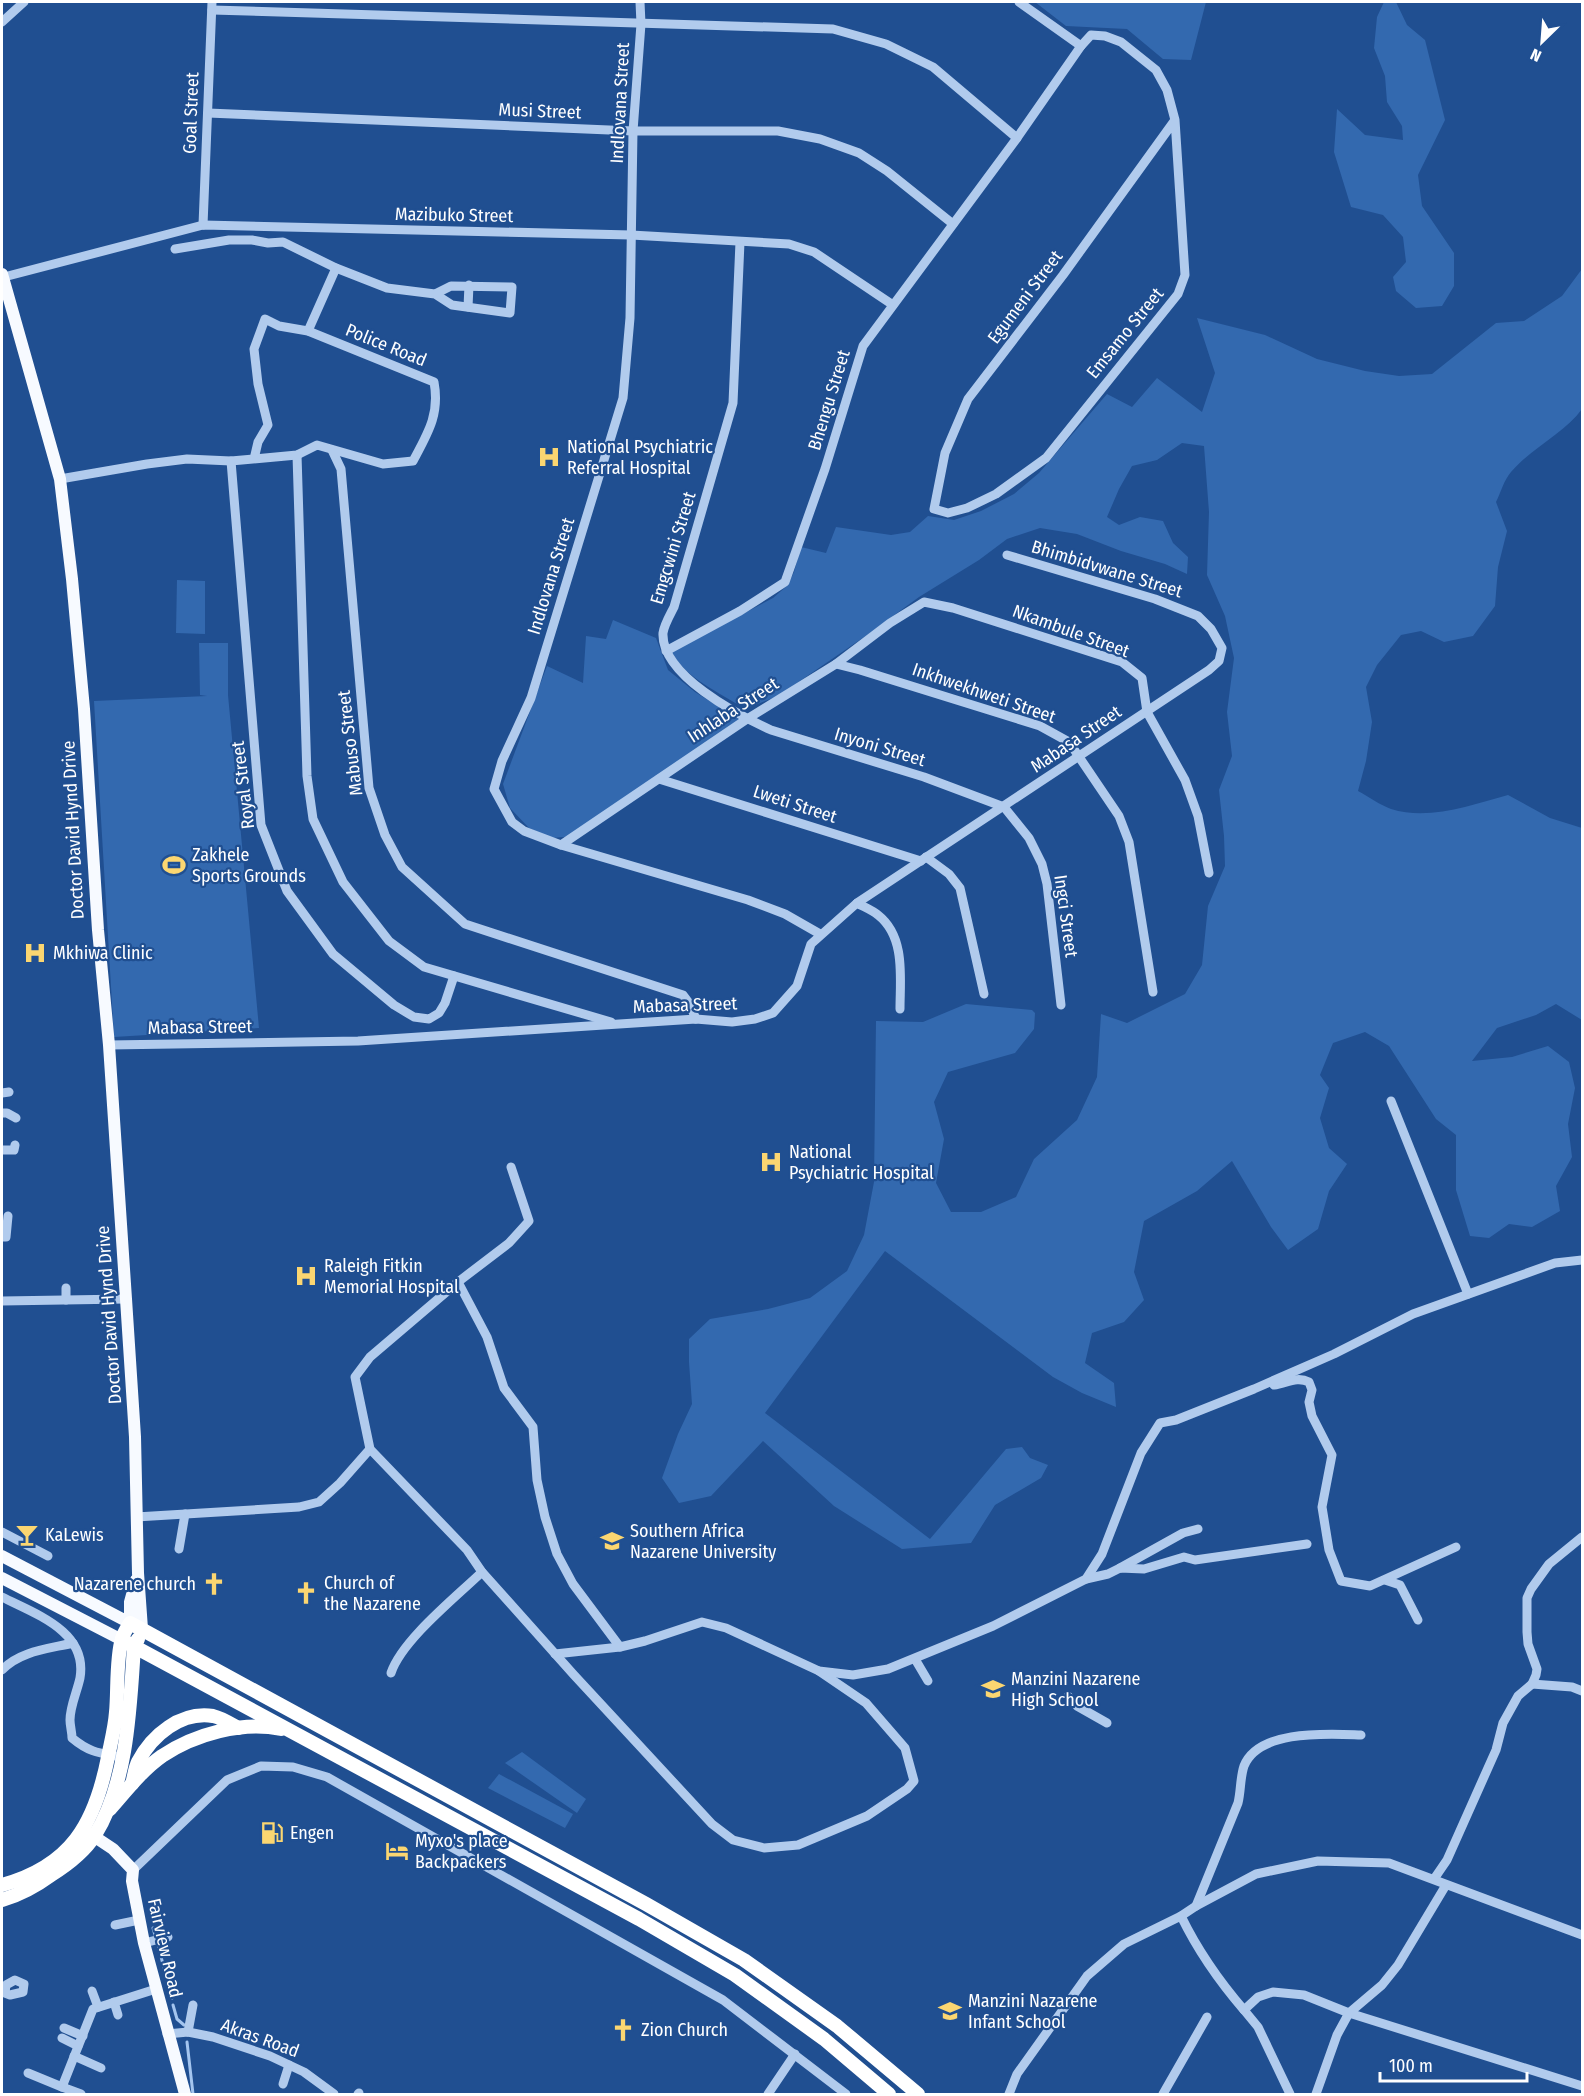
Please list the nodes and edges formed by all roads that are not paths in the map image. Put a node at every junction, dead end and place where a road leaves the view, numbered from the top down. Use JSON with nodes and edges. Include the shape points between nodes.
{"nodes":[{"id":1,"x":24,"y":2,"type":"edge"},
{"id":2,"x":640,"y":2,"type":"edge"},
{"id":3,"x":1019,"y":2,"type":"edge"},
{"id":4,"x":212,"y":6,"type":"edge"},
{"id":5,"x":2,"y":22,"type":"edge"},
{"id":6,"x":641,"y":24,"type":"junction"},
{"id":7,"x":1081,"y":46,"type":"junction"},
{"id":8,"x":208,"y":113,"type":"junction"},
{"id":9,"x":1175,"y":120,"type":"junction"},
{"id":10,"x":633,"y":131,"type":"junction"},
{"id":11,"x":1017,"y":138,"type":"junction"},
{"id":12,"x":952,"y":224,"type":"junction"},
{"id":13,"x":203,"y":225,"type":"junction"},
{"id":14,"x":631,"y":235,"type":"junction"},
{"id":15,"x":740,"y":242,"type":"junction"},
{"id":16,"x":175,"y":249,"type":"dead end"},
{"id":17,"x":336,"y":268,"type":"junction"},
{"id":18,"x":2,"y":277,"type":"edge"},
{"id":19,"x":469,"y":285,"type":"junction"},
{"id":20,"x":435,"y":294,"type":"junction"},
{"id":21,"x":893,"y":305,"type":"junction"},
{"id":22,"x":468,"y":307,"type":"junction"},
{"id":23,"x":308,"y":331,"type":"junction"},
{"id":24,"x":332,"y":450,"type":"junction"},
{"id":25,"x":297,"y":455,"type":"junction"},
{"id":26,"x":254,"y":459,"type":"junction"},
{"id":27,"x":231,"y":461,"type":"junction"},
{"id":28,"x":60,"y":480,"type":"junction"},
{"id":29,"x":934,"y":509,"type":"joint"},
{"id":30,"x":1007,"y":555,"type":"dead end"},
{"id":31,"x":924,"y":602,"type":"joint"},
{"id":32,"x":666,"y":651,"type":"junction"},
{"id":33,"x":836,"y":664,"type":"junction"},
{"id":34,"x":1147,"y":712,"type":"junction"},
{"id":35,"x":747,"y":719,"type":"junction"},
{"id":36,"x":1080,"y":757,"type":"junction"},
{"id":37,"x":659,"y":778,"type":"junction"},
{"id":38,"x":1004,"y":807,"type":"junction"},
{"id":39,"x":561,"y":845,"type":"junction"},
{"id":40,"x":923,"y":859,"type":"junction"},
{"id":41,"x":1209,"y":873,"type":"dead end"},
{"id":42,"x":857,"y":903,"type":"junction"},
{"id":43,"x":820,"y":934,"type":"junction"},
{"id":44,"x":454,"y":976,"type":"junction"},
{"id":45,"x":1154,"y":992,"type":"dead end"},
{"id":46,"x":984,"y":994,"type":"dead end"},
{"id":47,"x":1061,"y":1005,"type":"dead end"},
{"id":48,"x":900,"y":1009,"type":"dead end"},
{"id":49,"x":696,"y":1019,"type":"junction"},
{"id":50,"x":617,"y":1024,"type":"junction"},
{"id":51,"x":109,"y":1045,"type":"junction"},
{"id":52,"x":1391,"y":1101,"type":"dead end"},
{"id":53,"x":2,"y":1113,"type":"edge"},
{"id":54,"x":16,"y":1118,"type":"dead end"},
{"id":55,"x":15,"y":1145,"type":"dead end"},
{"id":56,"x":2,"y":1150,"type":"edge"},
{"id":57,"x":511,"y":1167,"type":"dead end"},
{"id":58,"x":8,"y":1216,"type":"dead end"},
{"id":59,"x":2,"y":1237,"type":"edge"},
{"id":60,"x":1582,"y":1260,"type":"edge"},
{"id":61,"x":458,"y":1282,"type":"junction"},
{"id":62,"x":66,"y":1288,"type":"dead end"},
{"id":63,"x":1468,"y":1294,"type":"junction"},
{"id":64,"x":126,"y":1299,"type":"junction"},
{"id":65,"x":66,"y":1300,"type":"junction"},
{"id":66,"x":2,"y":1301,"type":"edge"},
{"id":67,"x":1254,"y":1389,"type":"junction"},
{"id":68,"x":370,"y":1449,"type":"junction"},
{"id":69,"x":185,"y":1514,"type":"junction"},
{"id":70,"x":136,"y":1517,"type":"junction"},
{"id":71,"x":1198,"y":1529,"type":"dead end"},
{"id":72,"x":2,"y":1532,"type":"edge"},
{"id":73,"x":1582,"y":1537,"type":"edge"},
{"id":74,"x":1307,"y":1544,"type":"dead end"},
{"id":75,"x":1456,"y":1547,"type":"dead end"},
{"id":76,"x":179,"y":1549,"type":"dead end"},
{"id":77,"x":2,"y":1556,"type":"edge"},
{"id":78,"x":48,"y":1556,"type":"dead end"},
{"id":79,"x":1120,"y":1568,"type":"junction"},
{"id":80,"x":482,"y":1572,"type":"junction"},
{"id":81,"x":2,"y":1578,"type":"edge"},
{"id":82,"x":1086,"y":1579,"type":"junction"},
{"id":83,"x":1385,"y":1580,"type":"junction"},
{"id":84,"x":2,"y":1597,"type":"edge"},
{"id":85,"x":1418,"y":1620,"type":"dead end"},
{"id":86,"x":136,"y":1626,"type":"junction"},
{"id":87,"x":73,"y":1643,"type":"junction"},
{"id":88,"x":128,"y":1643,"type":"junction"},
{"id":89,"x":620,"y":1647,"type":"junction"},
{"id":90,"x":555,"y":1654,"type":"junction"},
{"id":91,"x":915,"y":1659,"type":"junction"},
{"id":92,"x":2,"y":1670,"type":"edge"},
{"id":93,"x":819,"y":1671,"type":"junction"},
{"id":94,"x":391,"y":1672,"type":"dead end"},
{"id":95,"x":928,"y":1681,"type":"dead end"},
{"id":96,"x":1532,"y":1684,"type":"junction"},
{"id":97,"x":1582,"y":1691,"type":"edge"},
{"id":98,"x":1068,"y":1696,"type":"dead end"},
{"id":99,"x":1107,"y":1723,"type":"dead end"},
{"id":100,"x":238,"y":1728,"type":"junction"},
{"id":101,"x":291,"y":1731,"type":"junction"},
{"id":102,"x":1361,"y":1735,"type":"dead end"},
{"id":103,"x":115,"y":1756,"type":"junction"},
{"id":104,"x":132,"y":1785,"type":"junction"},
{"id":105,"x":106,"y":1813,"type":"junction"},
{"id":106,"x":89,"y":1833,"type":"junction"},
{"id":107,"x":133,"y":1870,"type":"junction"},
{"id":108,"x":1434,"y":1879,"type":"junction"},
{"id":109,"x":2,"y":1885,"type":"edge"},
{"id":110,"x":1446,"y":1885,"type":"junction"},
{"id":111,"x":2,"y":1900,"type":"edge"},
{"id":112,"x":1196,"y":1906,"type":"junction"},
{"id":113,"x":1181,"y":1916,"type":"junction"},
{"id":114,"x":139,"y":1920,"type":"junction"},
{"id":115,"x":115,"y":1925,"type":"dead end"},
{"id":116,"x":1582,"y":1935,"type":"edge"},
{"id":117,"x":168,"y":1937,"type":"dead end"},
{"id":118,"x":144,"y":1943,"type":"junction"},
{"id":119,"x":156,"y":1989,"type":"junction"},
{"id":120,"x":92,"y":1991,"type":"dead end"},
{"id":121,"x":114,"y":2002,"type":"junction"},
{"id":122,"x":193,"y":2005,"type":"dead end"},
{"id":123,"x":98,"y":2007,"type":"junction"},
{"id":124,"x":1244,"y":2010,"type":"junction"},
{"id":125,"x":1349,"y":2013,"type":"junction"},
{"id":126,"x":118,"y":2015,"type":"dead end"},
{"id":127,"x":1207,"y":2017,"type":"dead end"},
{"id":128,"x":89,"y":2019,"type":"junction"},
{"id":129,"x":99,"y":2023,"type":"dead end"},
{"id":130,"x":64,"y":2028,"type":"dead end"},
{"id":131,"x":188,"y":2032,"type":"junction"},
{"id":132,"x":167,"y":2034,"type":"junction"},
{"id":133,"x":83,"y":2036,"type":"junction"},
{"id":134,"x":62,"y":2038,"type":"dead end"},
{"id":135,"x":78,"y":2046,"type":"junction"},
{"id":136,"x":795,"y":2054,"type":"junction"},
{"id":137,"x":74,"y":2056,"type":"junction"},
{"id":138,"x":289,"y":2065,"type":"junction"},
{"id":139,"x":101,"y":2068,"type":"dead end"},
{"id":140,"x":28,"y":2073,"type":"dead end"},
{"id":141,"x":283,"y":2084,"type":"dead end"},
{"id":142,"x":1582,"y":2085,"type":"edge"},
{"id":143,"x":62,"y":2087,"type":"junction"},
{"id":144,"x":78,"y":2094,"type":"edge"},
{"id":145,"x":185,"y":2094,"type":"edge"},
{"id":146,"x":334,"y":2094,"type":"edge"},
{"id":147,"x":768,"y":2094,"type":"edge"},
{"id":148,"x":846,"y":2094,"type":"edge"},
{"id":149,"x":889,"y":2094,"type":"edge"},
{"id":150,"x":918,"y":2094,"type":"edge"},
{"id":151,"x":1009,"y":2094,"type":"edge"},
{"id":152,"x":1163,"y":2094,"type":"edge"},
{"id":153,"x":1290,"y":2094,"type":"edge"},
{"id":154,"x":1316,"y":2094,"type":"edge"}],
"edges":[{"from":1,"to":5,"type":"street"},
{"from":2,"to":6,"type":"street","name":"Indlovana Street"},
{"from":3,"to":7,"type":"street"},
{"from":4,"to":6,"type":"street"},
{"from":4,"to":8,"type":"street","name":"Goal Street"},
{"from":6,"to":10,"type":"street","name":"Indlovana Street"},
{"from":6,"to":11,"type":"street","via":[[833,29],[886,44],[933,67]]},
{"from":7,"to":9,"type":"street","name":"Emsamo Street","via":[[1091,36],[1105,36],[1122,42],[1140,56],[1156,70],[1167,90]]},
{"from":7,"to":11,"type":"street","name":"Bhengu Street"},
{"from":8,"to":10,"type":"street","name":"Musi Street"},
{"from":8,"to":13,"type":"street","name":"Goal Street"},
{"from":9,"to":29,"type":"street","name":"Egumeni Street","via":[[968,399],[945,453]]},
{"from":9,"to":29,"type":"street","name":"Emsamo Street","via":[[1185,274],[1178,294],[1046,458],[996,494],[967,508],[948,513]]},
{"from":10,"to":12,"type":"street","name":"Musi Street","via":[[778,131],[820,139],[859,153],[887,171]]},
{"from":10,"to":14,"type":"street","name":"Indlovana Street"},
{"from":11,"to":12,"type":"street","name":"Bhengu Street"},
{"from":12,"to":21,"type":"street","name":"Bhengu Street"},
{"from":13,"to":14,"type":"street","name":"Mazibuko Street"},
{"from":13,"to":18,"type":"street","name":"Mazibuko Street"},
{"from":14,"to":15,"type":"street","name":"Mazibuko Street"},
{"from":14,"to":39,"type":"street","name":"Indlovana Street","via":[[630,318],[623,398],[531,698],[502,761],[494,789],[512,822],[524,831]]},
{"from":15,"to":21,"type":"street","name":"Mazibuko Street","via":[[789,244],[814,252]]},
{"from":15,"to":32,"type":"street","name":"Emgcwini Street","via":[[733,403],[674,607],[663,632]]},
{"from":16,"to":17,"type":"street","via":[[229,240],[283,242]]},
{"from":17,"to":20,"type":"street","via":[[387,288]]},
{"from":17,"to":23,"type":"street"},
{"from":18,"to":28,"type":"main road","name":"Doctor David Hynd Drive"},
{"from":19,"to":20,"type":"street","via":[[451,286]]},
{"from":19,"to":22,"type":"street"},
{"from":19,"to":22,"type":"street","via":[[512,287],[510,313]]},
{"from":20,"to":22,"type":"street","via":[[452,305]]},
{"from":21,"to":32,"type":"street","name":"Bhengu Street","via":[[863,346],[785,582]]},
{"from":23,"to":24,"type":"street","name":"Police Road","via":[[434,382],[437,398],[432,427],[413,460],[383,464]]},
{"from":23,"to":26,"type":"street","name":"Police Road","via":[[265,319],[254,349],[268,425]]},
{"from":24,"to":25,"type":"street","name":"Police Road","via":[[316,445]]},
{"from":24,"to":49,"type":"street","name":"Mabuso Street","via":[[341,469],[369,788],[385,835],[402,867],[465,924],[683,995]]},
{"from":25,"to":26,"type":"street","name":"Police Road"},
{"from":25,"to":44,"type":"street","via":[[307,777],[313,819],[343,882],[389,941],[424,967]]},
{"from":26,"to":27,"type":"street","name":"Police Road"},
{"from":27,"to":28,"type":"street","name":"Police Road","via":[[167,461]]},
{"from":27,"to":44,"type":"street","name":"Royal Street","via":[[261,825],[287,891],[333,954],[414,1017],[429,1019],[439,1013]]},
{"from":28,"to":51,"type":"main road","name":"Doctor David Hynd Drive","via":[[84,709]]},
{"from":30,"to":34,"type":"street","name":"Bhimbidvwane Street","via":[[1155,599],[1198,616],[1211,629],[1222,648],[1219,661]]},
{"from":31,"to":33,"type":"street","name":"Inhlaba Street"},
{"from":31,"to":34,"type":"street","name":"Nkambule Street","via":[[1122,662],[1142,678]]},
{"from":32,"to":35,"type":"street","via":[[685,678]]},
{"from":33,"to":35,"type":"street","name":"Inhlaba Street"},
{"from":33,"to":36,"type":"street","name":"Inkhwekhweti Street","via":[[1040,726],[1069,742]]},
{"from":34,"to":36,"type":"street","name":"Mabasa Street"},
{"from":34,"to":41,"type":"street","name":"Nkambule Street","via":[[1185,780],[1198,816]]},
{"from":35,"to":37,"type":"street","name":"Inhlaba Street"},
{"from":35,"to":38,"type":"street","name":"Inyoni Street"},
{"from":36,"to":38,"type":"street","name":"Mabasa Street"},
{"from":36,"to":45,"type":"street","name":"Inkhwekhweti Street","via":[[1119,816],[1130,842]]},
{"from":37,"to":39,"type":"street","name":"Inhlaba Street"},
{"from":37,"to":40,"type":"street","name":"Lweti Street"},
{"from":38,"to":40,"type":"street","name":"Mabasa Street"},
{"from":38,"to":47,"type":"street","name":"Ingci Street","via":[[1029,838],[1042,864]]},
{"from":39,"to":43,"type":"street","name":"Indlovana Street","via":[[748,900],[785,914]]},
{"from":40,"to":42,"type":"street","name":"Mabasa Street"},
{"from":40,"to":46,"type":"street","name":"Lweti Street","via":[[950,874],[960,888]]},
{"from":42,"to":43,"type":"street","name":"Mabasa Street"},
{"from":42,"to":48,"type":"street","via":[[878,915],[891,930],[900,957]]},
{"from":43,"to":49,"type":"street","name":"Mabasa Street","via":[[811,944],[797,986],[774,1013],[732,1022]]},
{"from":44,"to":50,"type":"street"},
{"from":49,"to":50,"type":"street","name":"Mabasa Street"},
{"from":50,"to":51,"type":"street","name":"Mabasa Street","via":[[358,1041]]},
{"from":51,"to":64,"type":"main road","name":"Doctor David Hynd Drive"},
{"from":52,"to":63,"type":"street"},
{"from":53,"to":54,"type":"street"},
{"from":55,"to":56,"type":"street","via":[[14,1150]]},
{"from":57,"to":61,"type":"street","via":[[529,1221],[508,1243]]},
{"from":58,"to":59,"type":"street","via":[[6,1237]]},
{"from":60,"to":63,"type":"street","via":[[1555,1263]]},
{"from":61,"to":68,"type":"street","via":[[370,1357],[355,1377]]},
{"from":61,"to":89,"type":"street","via":[[478,1316],[504,1388],[533,1427],[537,1480],[557,1554],[573,1584]]},
{"from":62,"to":65,"type":"street"},
{"from":63,"to":67,"type":"street","via":[[1413,1314]]},
{"from":64,"to":65,"type":"street"},
{"from":64,"to":70,"type":"main road","name":"Doctor David Hynd Drive"},
{"from":65,"to":66,"type":"street"},
{"from":67,"to":82,"type":"street","via":[[1160,1424],[1141,1453],[1102,1554]]},
{"from":67,"to":83,"type":"street","via":[[1295,1379],[1309,1382],[1312,1416],[1332,1455],[1322,1507],[1332,1561],[1341,1581],[1370,1586]]},
{"from":68,"to":69,"type":"street","via":[[319,1502],[299,1507]]},
{"from":68,"to":80,"type":"street","via":[[467,1550]]},
{"from":69,"to":70,"type":"street"},
{"from":69,"to":76,"type":"street"},
{"from":70,"to":86,"type":"main road","name":"Doctor David Hynd Drive","via":[[138,1573],[130,1602]]},
{"from":71,"to":79,"type":"street","via":[[1183,1533]]},
{"from":72,"to":78,"type":"street"},
{"from":73,"to":96,"type":"street","via":[[1549,1564],[1527,1598],[1528,1644],[1537,1669]]},
{"from":74,"to":79,"type":"street","via":[[1195,1560],[1184,1557],[1144,1569]]},
{"from":75,"to":83,"type":"street"},
{"from":77,"to":86,"type":"main road"},
{"from":79,"to":82,"type":"street"},
{"from":80,"to":90,"type":"street"},
{"from":80,"to":94,"type":"street","via":[[422,1629]]},
{"from":81,"to":88,"type":"main road"},
{"from":82,"to":91,"type":"street","via":[[993,1626]]},
{"from":83,"to":85,"type":"street","via":[[1400,1585]]},
{"from":84,"to":87,"type":"street","via":[[58,1627]]},
{"from":86,"to":88,"type":"highway"},
{"from":86,"to":150,"type":"highway","via":[[744,1960],[837,2026]]},
{"from":87,"to":92,"type":"street","via":[[24,1655]]},
{"from":87,"to":103,"type":"street","via":[[80,1675],[70,1718],[72,1738],[85,1749]]},
{"from":88,"to":101,"type":"highway"},
{"from":88,"to":103,"type":"highway","via":[[116,1716]]},
{"from":89,"to":90,"type":"street"},
{"from":89,"to":93,"type":"street","via":[[702,1622],[726,1628]]},
{"from":90,"to":93,"type":"street","via":[[712,1824],[733,1840],[764,1848],[798,1845],[867,1816],[914,1782],[905,1748],[866,1703]]},
{"from":91,"to":93,"type":"street","via":[[853,1675]]},
{"from":91,"to":95,"type":"street"},
{"from":96,"to":97,"type":"street"},
{"from":96,"to":108,"type":"street","via":[[1518,1696],[1503,1723],[1496,1750],[1447,1860]]},
{"from":98,"to":99,"type":"street","via":[[1077,1706]]},
{"from":100,"to":101,"type":"highway"},
{"from":100,"to":104,"type":"highway","via":[[193,1740],[162,1756]]},
{"from":100,"to":104,"type":"highway","via":[[213,1716],[191,1716],[172,1724],[153,1740],[138,1763]]},
{"from":101,"to":149,"type":"highway","via":[[735,1975],[824,2039]]},
{"from":102,"to":112,"type":"street","via":[[1278,1739],[1251,1755],[1242,1775],[1238,1803]]},
{"from":103,"to":105,"type":"highway","via":[[118,1777]]},
{"from":103,"to":106,"type":"highway"},
{"from":104,"to":105,"type":"highway"},
{"from":105,"to":106,"type":"highway"},
{"from":106,"to":107,"type":"main road"},
{"from":106,"to":109,"type":"highway","via":[[38,1870]]},
{"from":106,"to":111,"type":"highway","via":[[68,1864]]},
{"from":107,"to":114,"type":"main road","name":"Fairview Road"},
{"from":107,"to":136,"type":"street","via":[[227,1780],[261,1766],[293,1767],[327,1778],[723,2000]]},
{"from":108,"to":110,"type":"street"},
{"from":108,"to":112,"type":"street","via":[[1389,1863],[1318,1861],[1256,1874]]},
{"from":110,"to":116,"type":"street"},
{"from":110,"to":125,"type":"street","via":[[1398,1965],[1382,1985]]},
{"from":112,"to":113,"type":"street"},
{"from":113,"to":124,"type":"street","via":[[1194,1943]]},
{"from":113,"to":151,"type":"street","via":[[1124,1944],[1086,1976],[1017,2074]]},
{"from":114,"to":115,"type":"street"},
{"from":114,"to":118,"type":"main road","name":"Fairview Road"},
{"from":117,"to":118,"type":"street"},
{"from":118,"to":119,"type":"main road","name":"Fairview Road"},
{"from":119,"to":121,"type":"street"},
{"from":119,"to":132,"type":"main road","name":"Fairview Road"},
{"from":120,"to":123,"type":"street"},
{"from":121,"to":123,"type":"street"},
{"from":121,"to":126,"type":"street"},
{"from":122,"to":131,"type":"street"},
{"from":123,"to":128,"type":"street"},
{"from":124,"to":125,"type":"street","via":[[1257,1997],[1286,1992]]},
{"from":124,"to":153,"type":"street","via":[[1257,2027]]},
{"from":125,"to":142,"type":"street"},
{"from":125,"to":154,"type":"street"},
{"from":127,"to":152,"type":"street"},
{"from":128,"to":129,"type":"street"},
{"from":128,"to":133,"type":"street"},
{"from":130,"to":133,"type":"street"},
{"from":131,"to":132,"type":"street","name":"Akras Road"},
{"from":131,"to":138,"type":"street","name":"Akras Road","via":[[213,2037]]},
{"from":132,"to":145,"type":"main road","name":"Fairview Road"},
{"from":133,"to":135,"type":"street"},
{"from":134,"to":135,"type":"street"},
{"from":135,"to":137,"type":"street"},
{"from":136,"to":147,"type":"street"},
{"from":136,"to":148,"type":"street"},
{"from":137,"to":139,"type":"street"},
{"from":137,"to":143,"type":"street"},
{"from":138,"to":141,"type":"street"},
{"from":138,"to":146,"type":"street","name":"Akras Road"},
{"from":140,"to":143,"type":"street"},
{"from":143,"to":144,"type":"street"}]}
